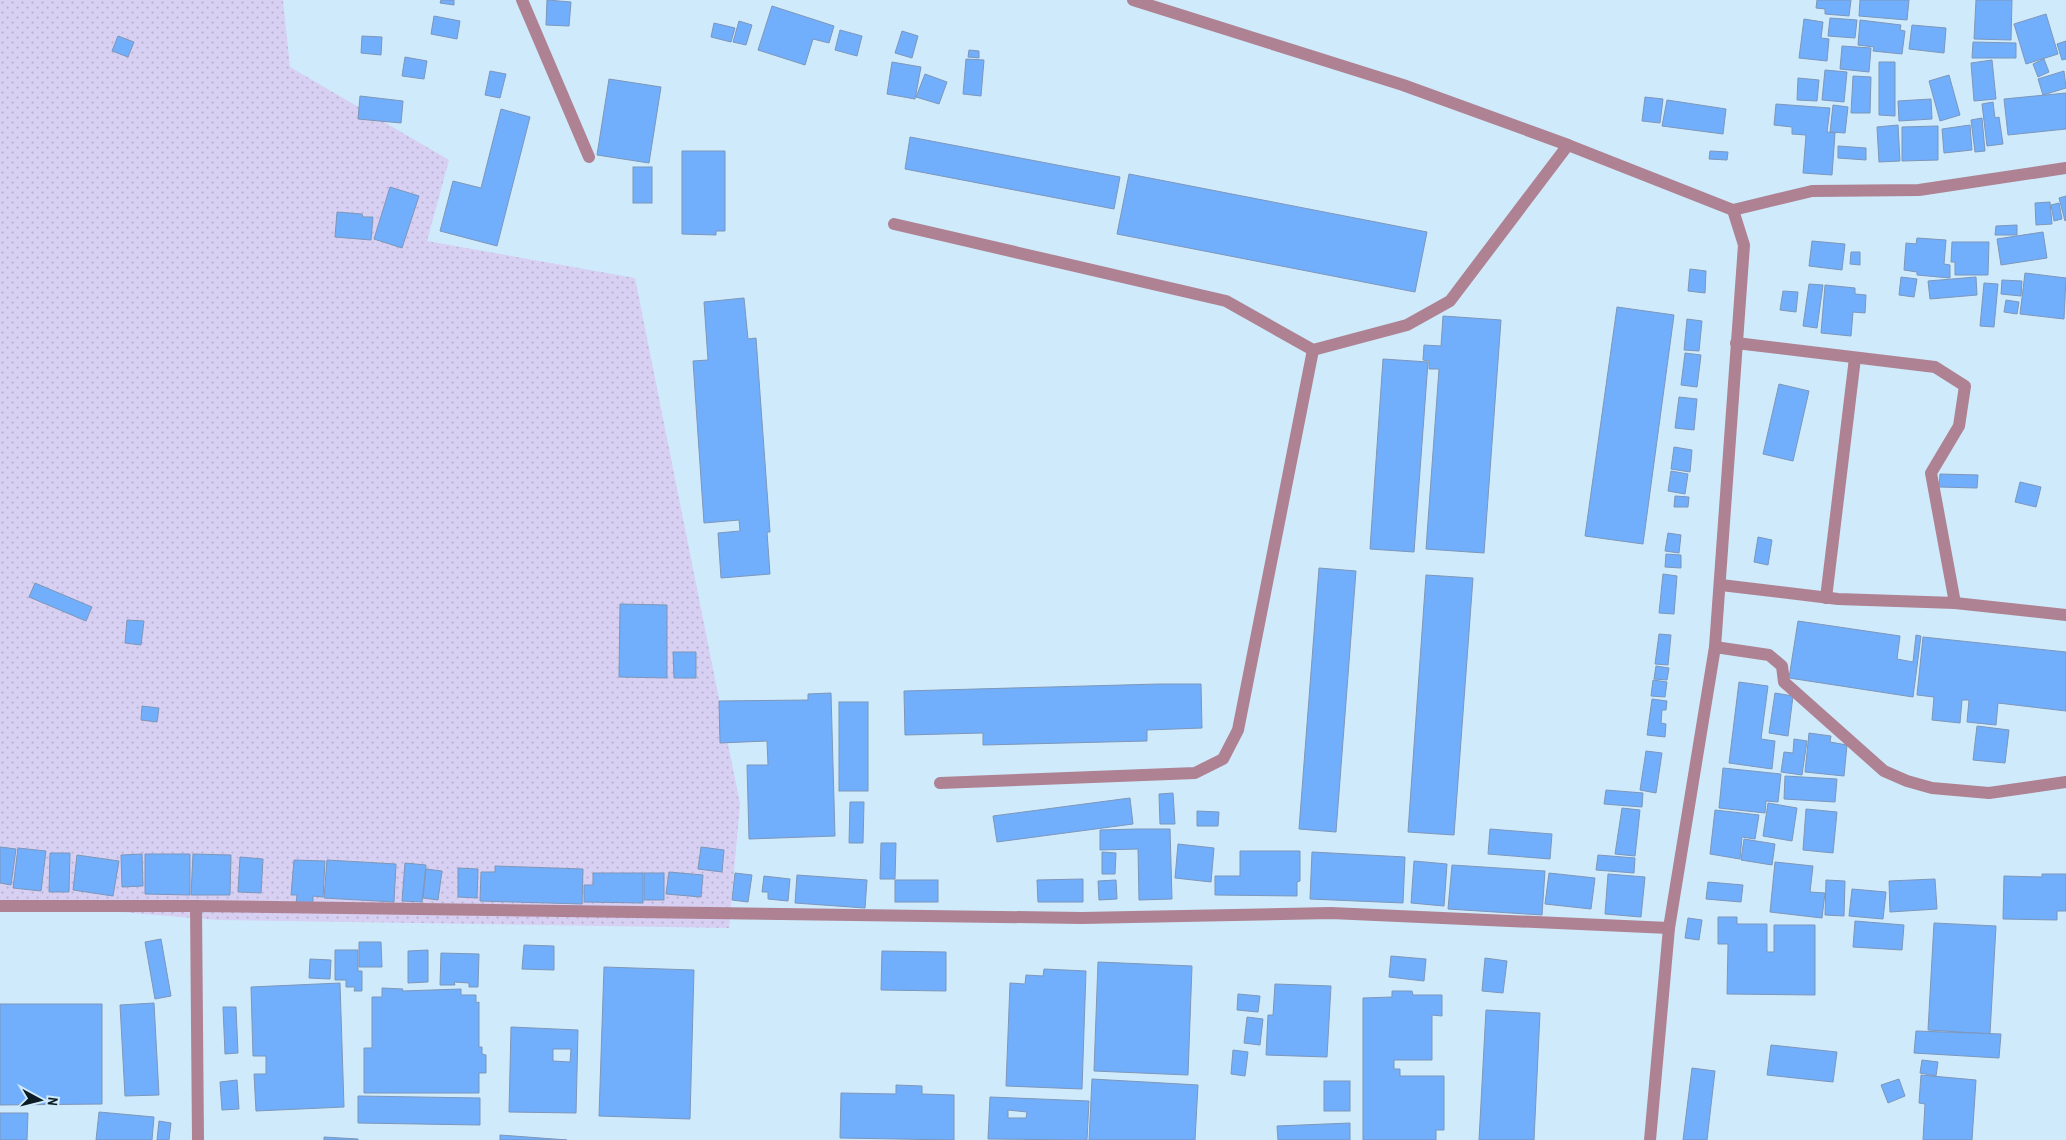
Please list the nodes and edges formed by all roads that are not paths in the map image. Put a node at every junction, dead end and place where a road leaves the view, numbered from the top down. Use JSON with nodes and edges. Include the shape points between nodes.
{"nodes":[{"id":1,"x":522,"y":0,"type":"edge"},
{"id":2,"x":1133,"y":0,"type":"edge"},
{"id":3,"x":1568,"y":145,"type":"junction"},
{"id":4,"x":589,"y":157,"type":"dead end"},
{"id":5,"x":2066,"y":168,"type":"edge"},
{"id":6,"x":1733,"y":210,"type":"junction"},
{"id":7,"x":894,"y":224,"type":"dead end"},
{"id":8,"x":1736,"y":343,"type":"junction"},
{"id":9,"x":1313,"y":350,"type":"junction"},
{"id":10,"x":1855,"y":358,"type":"junction"},
{"id":11,"x":1721,"y":585,"type":"junction"},
{"id":12,"x":1826,"y":598,"type":"junction"},
{"id":13,"x":1955,"y":602,"type":"junction"},
{"id":14,"x":2066,"y":615,"type":"edge"},
{"id":15,"x":1715,"y":646,"type":"junction"},
{"id":16,"x":2066,"y":782,"type":"edge"},
{"id":17,"x":940,"y":783,"type":"dead end"},
{"id":18,"x":0,"y":906,"type":"edge"},
{"id":19,"x":196,"y":906,"type":"junction"},
{"id":20,"x":1669,"y":928,"type":"junction"},
{"id":21,"x":198,"y":1140,"type":"edge"},
{"id":22,"x":1650,"y":1140,"type":"edge"}],
"edges":[{"from":1,"to":4,"type":"street"},
{"from":2,"to":3,"type":"street","via":[[1402,85]]},
{"from":3,"to":6,"type":"street"},
{"from":3,"to":9,"type":"street","via":[[1450,301],[1407,325]]},
{"from":5,"to":6,"type":"street","via":[[1919,190],[1812,191]]},
{"from":6,"to":8,"type":"street","via":[[1744,245]]},
{"from":7,"to":9,"type":"street","via":[[1226,301]]},
{"from":8,"to":10,"type":"street"},
{"from":8,"to":11,"type":"street"},
{"from":9,"to":17,"type":"street","via":[[1238,730],[1223,759],[1195,773]]},
{"from":10,"to":12,"type":"street"},
{"from":10,"to":13,"type":"street","via":[[1935,367],[1965,386],[1959,426],[1931,474]]},
{"from":11,"to":12,"type":"street"},
{"from":11,"to":15,"type":"street"},
{"from":12,"to":13,"type":"street"},
{"from":13,"to":14,"type":"street"},
{"from":15,"to":16,"type":"street","via":[[1769,655],[1782,666],[1784,682],[1884,771],[1907,781],[1932,788],[1989,793]]},
{"from":15,"to":20,"type":"street"},
{"from":18,"to":19,"type":"street"},
{"from":19,"to":20,"type":"street","via":[[1082,918],[1331,913]]},
{"from":19,"to":21,"type":"street"},
{"from":20,"to":22,"type":"street"}]}
